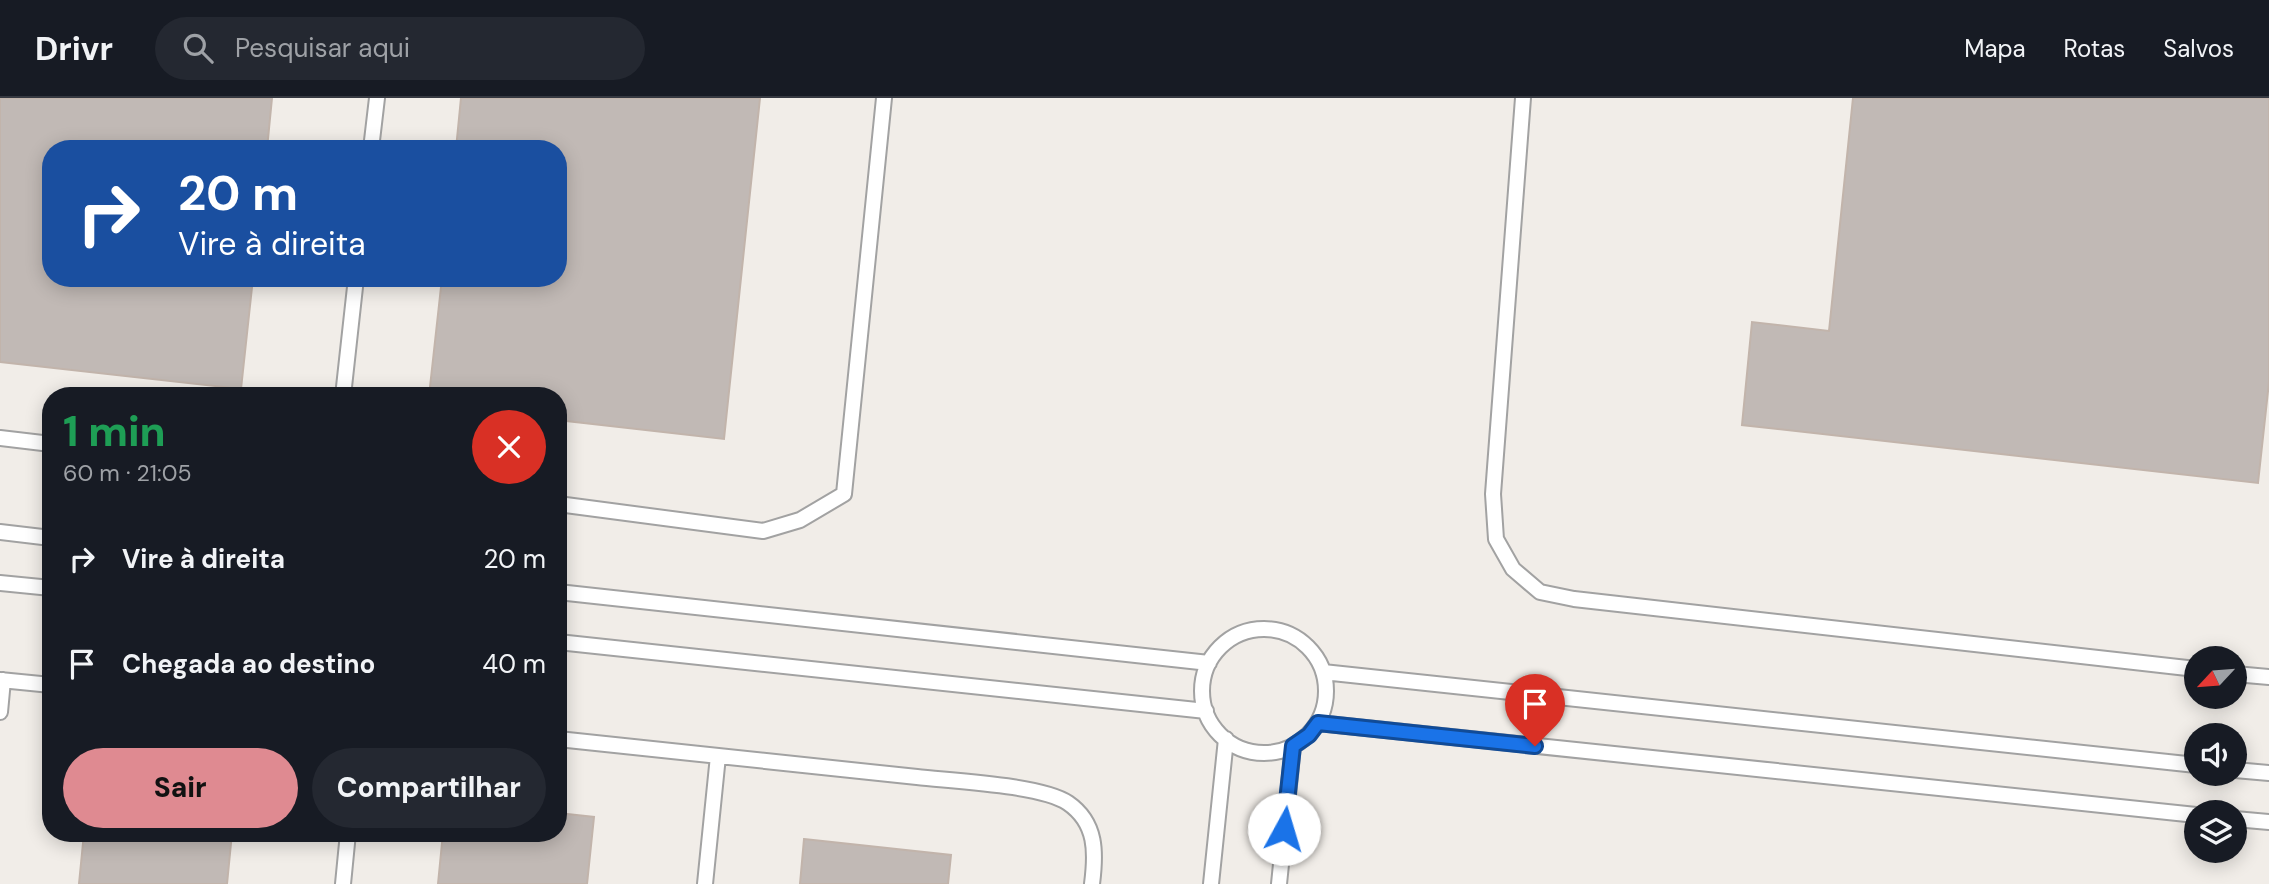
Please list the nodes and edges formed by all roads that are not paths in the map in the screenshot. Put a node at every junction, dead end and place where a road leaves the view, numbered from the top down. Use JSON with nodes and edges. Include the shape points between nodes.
{"nodes":[{"id":1,"x":377,"y":98,"type":"edge"},
{"id":2,"x":884,"y":98,"type":"edge"},
{"id":3,"x":1522,"y":98,"type":"edge"},
{"id":4,"x":373,"y":140,"type":"edge"},
{"id":5,"x":355,"y":287,"type":"edge"},
{"id":6,"x":344,"y":387,"type":"edge"},
{"id":7,"x":0,"y":438,"type":"edge"},
{"id":8,"x":42,"y":443,"type":"edge"},
{"id":9,"x":567,"y":505,"type":"edge"},
{"id":10,"x":0,"y":533,"type":"edge"},
{"id":11,"x":42,"y":537,"type":"edge"},
{"id":12,"x":0,"y":583,"type":"edge"},
{"id":13,"x":42,"y":587,"type":"edge"},
{"id":14,"x":567,"y":593,"type":"edge"},
{"id":15,"x":567,"y":643,"type":"edge"},
{"id":16,"x":1209,"y":663,"type":"junction"},
{"id":17,"x":2184,"y":668,"type":"edge"},
{"id":18,"x":1323,"y":672,"type":"junction"},
{"id":19,"x":2247,"y":675,"type":"edge"},
{"id":20,"x":2269,"y":677,"type":"edge"},
{"id":21,"x":2,"y":680,"type":"edge"},
{"id":22,"x":42,"y":684,"type":"edge"},
{"id":23,"x":1206,"y":710,"type":"junction"},
{"id":24,"x":0,"y":712,"type":"edge"},
{"id":25,"x":1318,"y":723,"type":"junction"},
{"id":26,"x":1226,"y":739,"type":"junction"},
{"id":27,"x":567,"y":740,"type":"edge"},
{"id":28,"x":1293,"y":746,"type":"junction"},
{"id":29,"x":718,"y":756,"type":"junction"},
{"id":30,"x":2184,"y":764,"type":"edge"},
{"id":31,"x":2247,"y":770,"type":"edge"},
{"id":32,"x":2269,"y":773,"type":"edge"},
{"id":33,"x":2184,"y":814,"type":"edge"},
{"id":34,"x":2247,"y":820,"type":"edge"},
{"id":35,"x":2269,"y":822,"type":"edge"},
{"id":36,"x":347,"y":842,"type":"edge"},
{"id":37,"x":343,"y":884,"type":"edge"},
{"id":38,"x":705,"y":884,"type":"edge"},
{"id":39,"x":1092,"y":884,"type":"edge"},
{"id":40,"x":1211,"y":884,"type":"edge"},
{"id":41,"x":1279,"y":884,"type":"edge"}],
"edges":[{"from":1,"to":4,"type":"lane"},
{"from":2,"to":9,"type":"lane","via":[[844,494],[800,520],[763,531]]},
{"from":3,"to":17,"type":"lane","via":[[1493,494],[1496,538],[1513,569],[1539,592]]},
{"from":5,"to":6,"type":"lane"},
{"from":7,"to":8,"type":"lane"},
{"from":10,"to":11,"type":"lane"},
{"from":12,"to":13,"type":"lane"},
{"from":14,"to":16,"type":"lane"},
{"from":15,"to":23,"type":"lane"},
{"from":16,"to":18,"type":"lane","via":[[1227,640],[1268,628],[1289,633],[1306,645]]},
{"from":16,"to":23,"type":"lane","via":[[1202,697]]},
{"from":18,"to":25,"type":"lane","via":[[1326,702]]},
{"from":18,"to":30,"type":"lane"},
{"from":19,"to":20,"type":"lane"},
{"from":21,"to":22,"type":"lane"},
{"from":21,"to":24,"type":"lane"},
{"from":23,"to":26,"type":"lane"},
{"from":25,"to":28,"type":"lane"},
{"from":25,"to":33,"type":"lane"},
{"from":26,"to":28,"type":"lane","via":[[1256,753],[1275,753]]},
{"from":26,"to":40,"type":"lane"},
{"from":27,"to":29,"type":"lane"},
{"from":28,"to":41,"type":"lane"},
{"from":29,"to":38,"type":"lane"},
{"from":29,"to":39,"type":"lane","via":[[1048,794],[1068,803],[1085,820],[1094,841]]},
{"from":31,"to":32,"type":"lane"},
{"from":34,"to":35,"type":"lane"},
{"from":36,"to":37,"type":"lane"}]}
